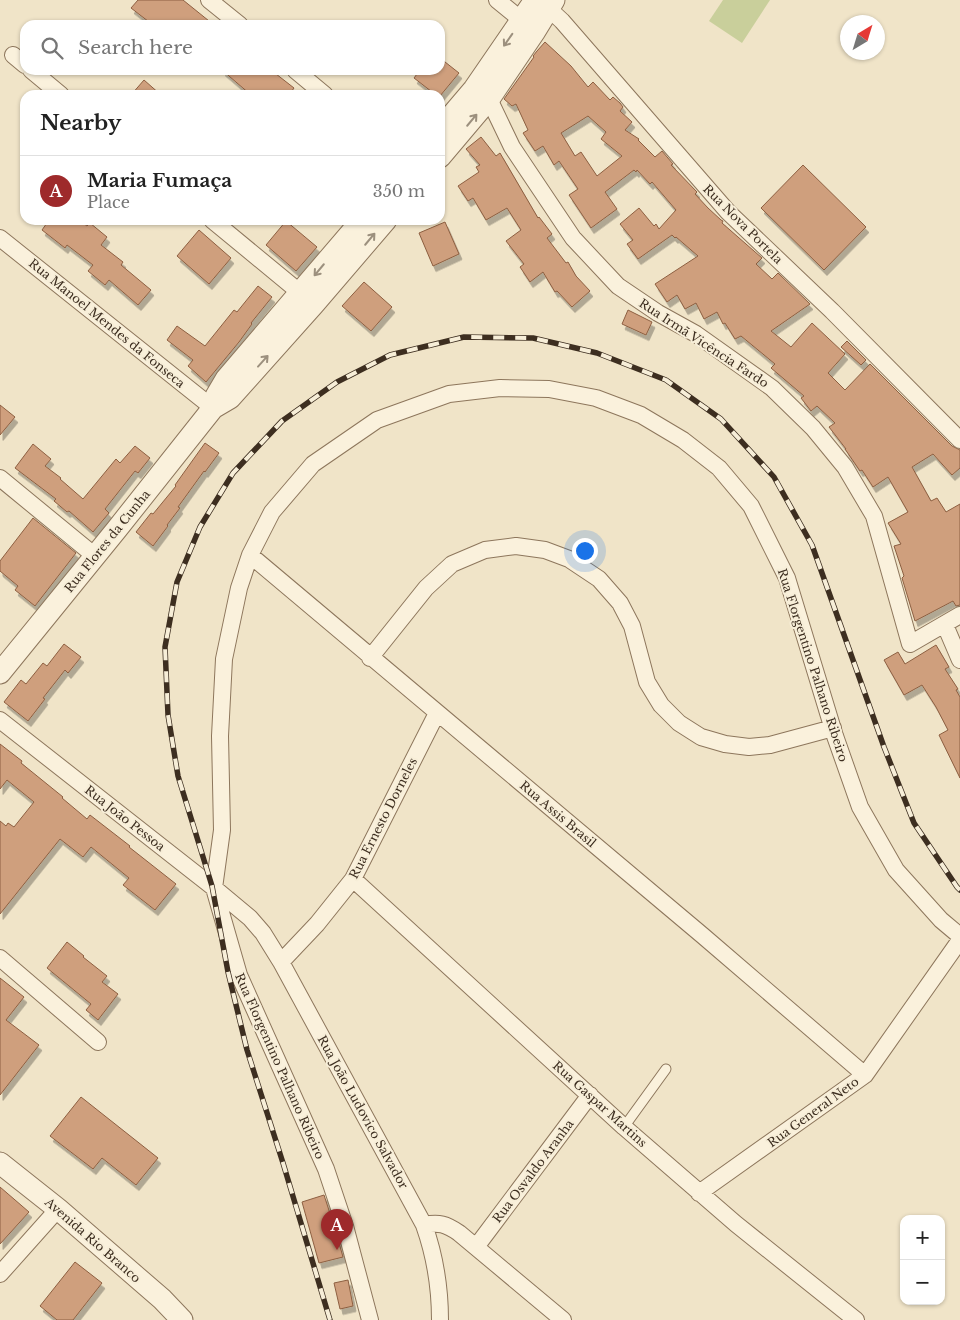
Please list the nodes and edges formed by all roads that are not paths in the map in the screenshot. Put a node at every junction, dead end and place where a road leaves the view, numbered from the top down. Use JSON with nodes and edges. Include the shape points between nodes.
{"nodes":[{"id":1,"x":209,"y":0,"type":"edge"},
{"id":2,"x":497,"y":0,"type":"edge"},
{"id":3,"x":543,"y":2,"type":"edge"},
{"id":4,"x":234,"y":20,"type":"edge"},
{"id":5,"x":529,"y":26,"type":"junction"},
{"id":6,"x":37,"y":75,"type":"edge"},
{"id":7,"x":301,"y":75,"type":"edge"},
{"id":8,"x":55,"y":90,"type":"edge"},
{"id":9,"x":320,"y":90,"type":"edge"},
{"id":10,"x":481,"y":94,"type":"junction"},
{"id":11,"x":445,"y":125,"type":"edge"},
{"id":12,"x":445,"y":149,"type":"edge"},
{"id":13,"x":218,"y":225,"type":"edge"},
{"id":14,"x":359,"y":225,"type":"edge"},
{"id":15,"x":381,"y":225,"type":"edge"},
{"id":16,"x":0,"y":238,"type":"edge"},
{"id":17,"x":307,"y":299,"type":"junction"},
{"id":18,"x":221,"y":398,"type":"junction"},
{"id":19,"x":960,"y":440,"type":"edge"},
{"id":20,"x":0,"y":478,"type":"edge"},
{"id":21,"x":95,"y":556,"type":"junction"},
{"id":22,"x":250,"y":556,"type":"junction"},
{"id":23,"x":960,"y":615,"type":"edge"},
{"id":24,"x":945,"y":625,"type":"junction"},
{"id":25,"x":370,"y":658,"type":"junction"},
{"id":26,"x":960,"y":660,"type":"edge"},
{"id":27,"x":0,"y":673,"type":"edge"},
{"id":28,"x":437,"y":713,"type":"junction"},
{"id":29,"x":0,"y":720,"type":"edge"},
{"id":30,"x":833,"y":728,"type":"junction"},
{"id":31,"x":352,"y":879,"type":"junction"},
{"id":32,"x":214,"y":888,"type":"junction"},
{"id":33,"x":250,"y":918,"type":"joint"},
{"id":34,"x":960,"y":936,"type":"edge"},
{"id":35,"x":960,"y":940,"type":"edge"},
{"id":36,"x":0,"y":958,"type":"edge"},
{"id":37,"x":281,"y":962,"type":"junction"},
{"id":38,"x":98,"y":1042,"type":"dead end"},
{"id":39,"x":666,"y":1069,"type":"dead end"},
{"id":40,"x":865,"y":1075,"type":"junction"},
{"id":41,"x":590,"y":1095,"type":"junction"},
{"id":42,"x":624,"y":1127,"type":"junction"},
{"id":43,"x":0,"y":1163,"type":"edge"},
{"id":44,"x":700,"y":1193,"type":"junction"},
{"id":45,"x":58,"y":1209,"type":"junction"},
{"id":46,"x":424,"y":1225,"type":"junction"},
{"id":47,"x":476,"y":1247,"type":"junction"},
{"id":48,"x":0,"y":1274,"type":"edge"},
{"id":49,"x":182,"y":1320,"type":"edge"},
{"id":50,"x":370,"y":1320,"type":"edge"},
{"id":51,"x":440,"y":1320,"type":"edge"},
{"id":52,"x":563,"y":1320,"type":"edge"},
{"id":53,"x":856,"y":1320,"type":"edge"}],
"edges":[{"from":1,"to":4,"type":"street"},
{"from":2,"to":5,"type":"street"},
{"from":3,"to":5,"type":"street"},
{"from":3,"to":19,"type":"street","name":"Rua Nova Portela","via":[[728,212]]},
{"from":5,"to":10,"type":"street"},
{"from":6,"to":8,"type":"street"},
{"from":7,"to":9,"type":"street"},
{"from":10,"to":11,"type":"street"},
{"from":12,"to":10,"type":"street","one_way":true},
{"from":10,"to":24,"type":"street","name":"Rua Irmã Vicência Fardo","via":[[573,238],[618,286],[696,334],[772,388],[813,428],[845,467],[874,516],[910,644]]},
{"from":13,"to":17,"type":"street"},
{"from":14,"to":17,"type":"street","one_way":true},
{"from":17,"to":15,"type":"street","one_way":true},
{"from":16,"to":18,"type":"street","name":"Rua Manoel Mendes da Fonseca"},
{"from":17,"to":18,"type":"street","name":"Rua Flores da Cunha","via":[[226,379]]},
{"from":18,"to":21,"type":"street","name":"Rua Flores da Cunha"},
{"from":20,"to":21,"type":"street"},
{"from":21,"to":27,"type":"street","name":"Rua Flores da Cunha"},
{"from":22,"to":25,"type":"street","name":"Rua Assis Brasil"},
{"from":22,"to":30,"type":"street","name":"Rua Florgentino Palhano Ribeiro","via":[[272,512],[313,464],[377,420],[449,394],[500,388],[549,389],[596,398],[641,415],[683,440],[719,468],[751,506],[787,578]]},
{"from":22,"to":32,"type":"street","name":"Rua Florgentino Palhano Ribeiro","via":[[239,588],[224,659],[220,736],[222,830]]},
{"from":23,"to":24,"type":"street"},
{"from":24,"to":26,"type":"street"},
{"from":25,"to":28,"type":"street","name":"Rua Assis Brasil"},
{"from":25,"to":30,"type":"street","via":[[426,588],[452,564],[485,550],[516,546],[545,550],[569,559],[599,579],[620,604],[632,626],[647,682],[661,705],[679,723],[701,737],[749,748]]},
{"from":28,"to":31,"type":"street","name":"Rua Ernesto Dorneles"},
{"from":28,"to":40,"type":"street","name":"Rua Assis Brasil"},
{"from":29,"to":32,"type":"street","name":"Rua João Pessoa"},
{"from":30,"to":34,"type":"street","name":"Rua Florgentino Palhano Ribeiro","via":[[860,807],[896,870]]},
{"from":31,"to":37,"type":"street","name":"Rua Ernesto Dorneles","via":[[317,924]]},
{"from":31,"to":41,"type":"street","name":"Rua Gaspar Martins"},
{"from":32,"to":33,"type":"street","name":"Rua João Pessoa"},
{"from":32,"to":50,"type":"street","name":"Rua Florgentino Palhano Ribeiro","via":[[239,975],[326,1169]]},
{"from":33,"to":37,"type":"street","name":"Rua João Ludovico Salvador"},
{"from":35,"to":40,"type":"street","name":"Rua General Neto"},
{"from":36,"to":38,"type":"street"},
{"from":37,"to":46,"type":"street","name":"Rua João Ludovico Salvador"},
{"from":39,"to":42,"type":"lane"},
{"from":40,"to":44,"type":"street","name":"Rua General Neto"},
{"from":41,"to":42,"type":"street","name":"Rua Gaspar Martins"},
{"from":41,"to":47,"type":"street","name":"Rua Osvaldo Aranha"},
{"from":42,"to":44,"type":"street","name":"Rua Gaspar Martins"},
{"from":43,"to":45,"type":"street","name":"Avenida Rio Branco"},
{"from":44,"to":53,"type":"street","name":"Rua Gaspar Martins"},
{"from":45,"to":48,"type":"street"},
{"from":45,"to":49,"type":"street","name":"Avenida Rio Branco"},
{"from":46,"to":47,"type":"street","via":[[445,1225]]},
{"from":46,"to":51,"type":"street","name":"Rua João Ludovico Salvador","via":[[437,1273]]},
{"from":47,"to":52,"type":"street"}]}
